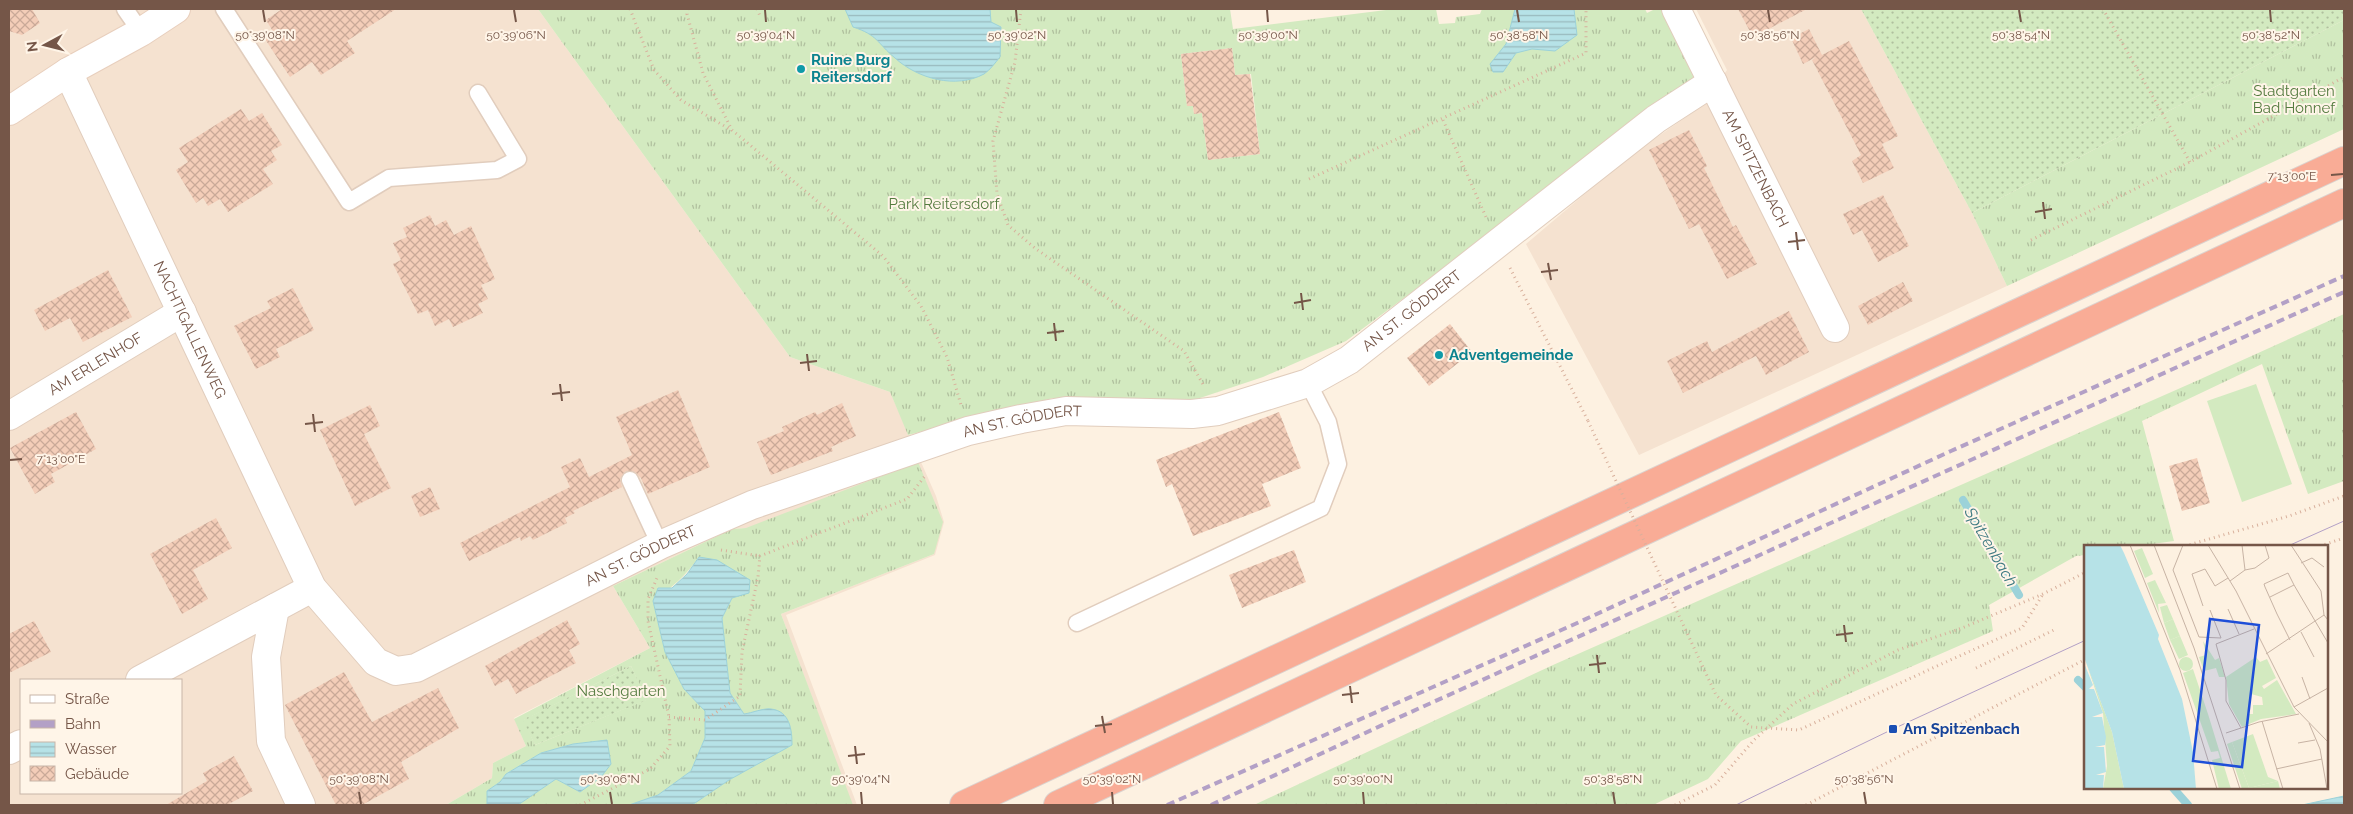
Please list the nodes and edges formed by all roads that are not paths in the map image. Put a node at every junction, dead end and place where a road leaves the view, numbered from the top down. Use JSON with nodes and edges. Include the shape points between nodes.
{"nodes":[{"id":1,"x":125,"y":9,"type":"edge"},
{"id":2,"x":176,"y":9,"type":"edge"},
{"id":3,"x":224,"y":9,"type":"edge"},
{"id":4,"x":1676,"y":9,"type":"edge"},
{"id":5,"x":141,"y":32,"type":"junction"},
{"id":6,"x":68,"y":72,"type":"junction"},
{"id":7,"x":1712,"y":82,"type":"junction"},
{"id":8,"x":478,"y":93,"type":"dead end"},
{"id":9,"x":9,"y":111,"type":"edge"},
{"id":10,"x":2344,"y":161,"type":"edge"},
{"id":11,"x":2344,"y":204,"type":"edge"},
{"id":12,"x":182,"y":312,"type":"junction"},
{"id":13,"x":1835,"y":328,"type":"dead end"},
{"id":14,"x":1308,"y":384,"type":"junction"},
{"id":15,"x":9,"y":416,"type":"edge"},
{"id":16,"x":630,"y":480,"type":"dead end"},
{"id":17,"x":662,"y":544,"type":"junction"},
{"id":18,"x":312,"y":588,"type":"junction"},
{"id":19,"x":275,"y":608,"type":"junction"},
{"id":20,"x":1077,"y":623,"type":"dead end"},
{"id":21,"x":142,"y":679,"type":"edge"},
{"id":22,"x":301,"y":805,"type":"edge"},
{"id":23,"x":964,"y":805,"type":"edge"},
{"id":24,"x":1058,"y":805,"type":"edge"}],
"edges":[{"from":1,"to":5,"type":"lane"},
{"from":2,"to":5,"type":"street"},
{"from":3,"to":8,"type":"lane","via":[[349,202],[389,178],[497,170],[518,160]]},
{"from":4,"to":7,"type":"street","name":"AM SPITZENBACH"},
{"from":5,"to":6,"type":"street"},
{"from":6,"to":9,"type":"street"},
{"from":6,"to":12,"type":"street","name":"NACHTIGALLENWEG"},
{"from":7,"to":13,"type":"street","name":"AM SPITZENBACH"},
{"from":7,"to":14,"type":"street","name":"AN ST. GÖDDERT","via":[[1656,119],[1349,360]]},
{"from":10,"to":23,"type":"highway"},
{"from":11,"to":24,"type":"highway"},
{"from":12,"to":15,"type":"street","name":"AM ERLENHOF"},
{"from":12,"to":18,"type":"street","name":"NACHTIGALLENWEG"},
{"from":14,"to":17,"type":"street","name":"AN ST. GÖDDERT","via":[[1218,411],[1192,414],[1066,412],[968,432],[752,505]]},
{"from":14,"to":20,"type":"lane","via":[[1328,422],[1338,464],[1321,508]]},
{"from":16,"to":17,"type":"lane"},
{"from":17,"to":18,"type":"street","name":"AN ST. GÖDDERT","via":[[416,668],[396,671],[376,662]]},
{"from":18,"to":19,"type":"street"},
{"from":19,"to":21,"type":"street"},
{"from":19,"to":22,"type":"street","via":[[266,657],[271,741]]}]}
